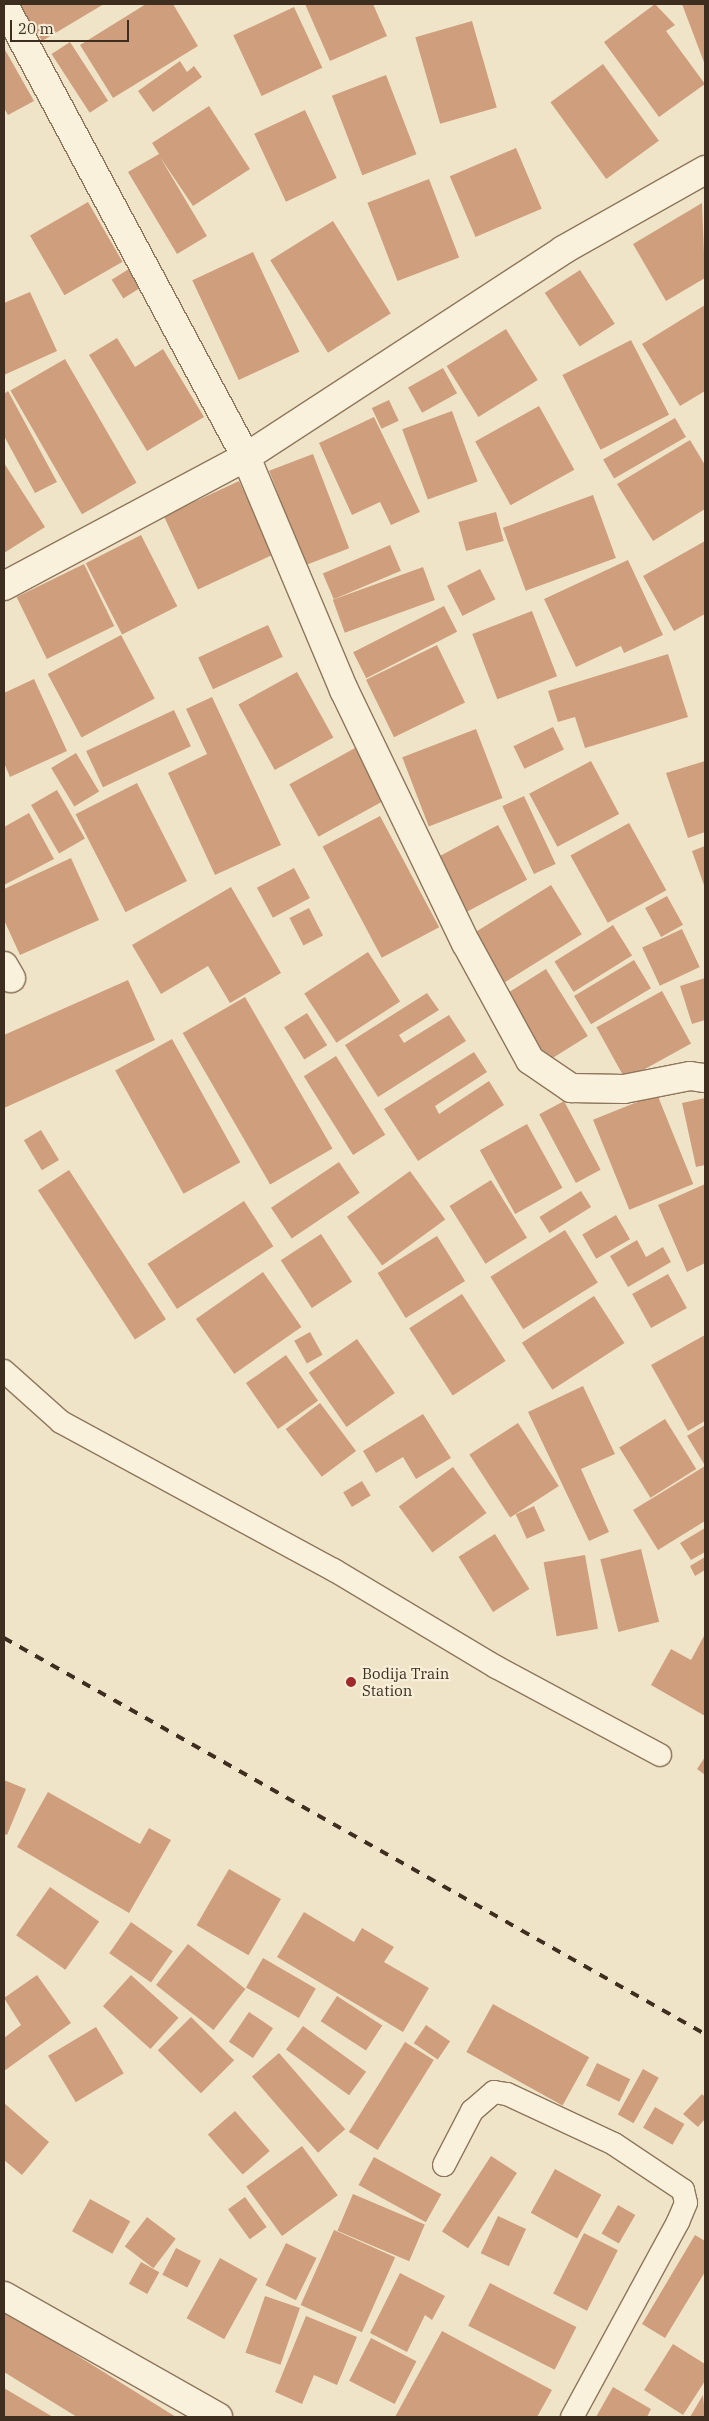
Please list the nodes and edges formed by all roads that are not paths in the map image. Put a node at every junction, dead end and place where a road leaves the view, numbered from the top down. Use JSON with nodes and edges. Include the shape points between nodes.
{"nodes":[{"id":1,"x":4,"y":5,"type":"edge"},
{"id":2,"x":705,"y":170,"type":"edge"},
{"id":3,"x":246,"y":457,"type":"junction"},
{"id":4,"x":4,"y":586,"type":"edge"},
{"id":5,"x":705,"y":1078,"type":"edge"},
{"id":6,"x":4,"y":1371,"type":"edge"},
{"id":7,"x":660,"y":1755,"type":"dead end"},
{"id":8,"x":444,"y":2165,"type":"dead end"},
{"id":9,"x":4,"y":2296,"type":"edge"},
{"id":10,"x":218,"y":2417,"type":"edge"},
{"id":11,"x":572,"y":2417,"type":"edge"}],
"edges":[{"from":1,"to":3,"type":"street"},
{"from":2,"to":3,"type":"street","via":[[563,250]]},
{"from":3,"to":4,"type":"street"},
{"from":3,"to":5,"type":"street","via":[[344,690],[466,943],[530,1060],[571,1088],[624,1089],[690,1076]]},
{"from":6,"to":7,"type":"lane","via":[[61,1422],[334,1570],[496,1668]]},
{"from":8,"to":11,"type":"lane","via":[[472,2111],[494,2092],[508,2094],[614,2144],[684,2190],[686,2202],[681,2215]]},
{"from":9,"to":10,"type":"street"}]}
